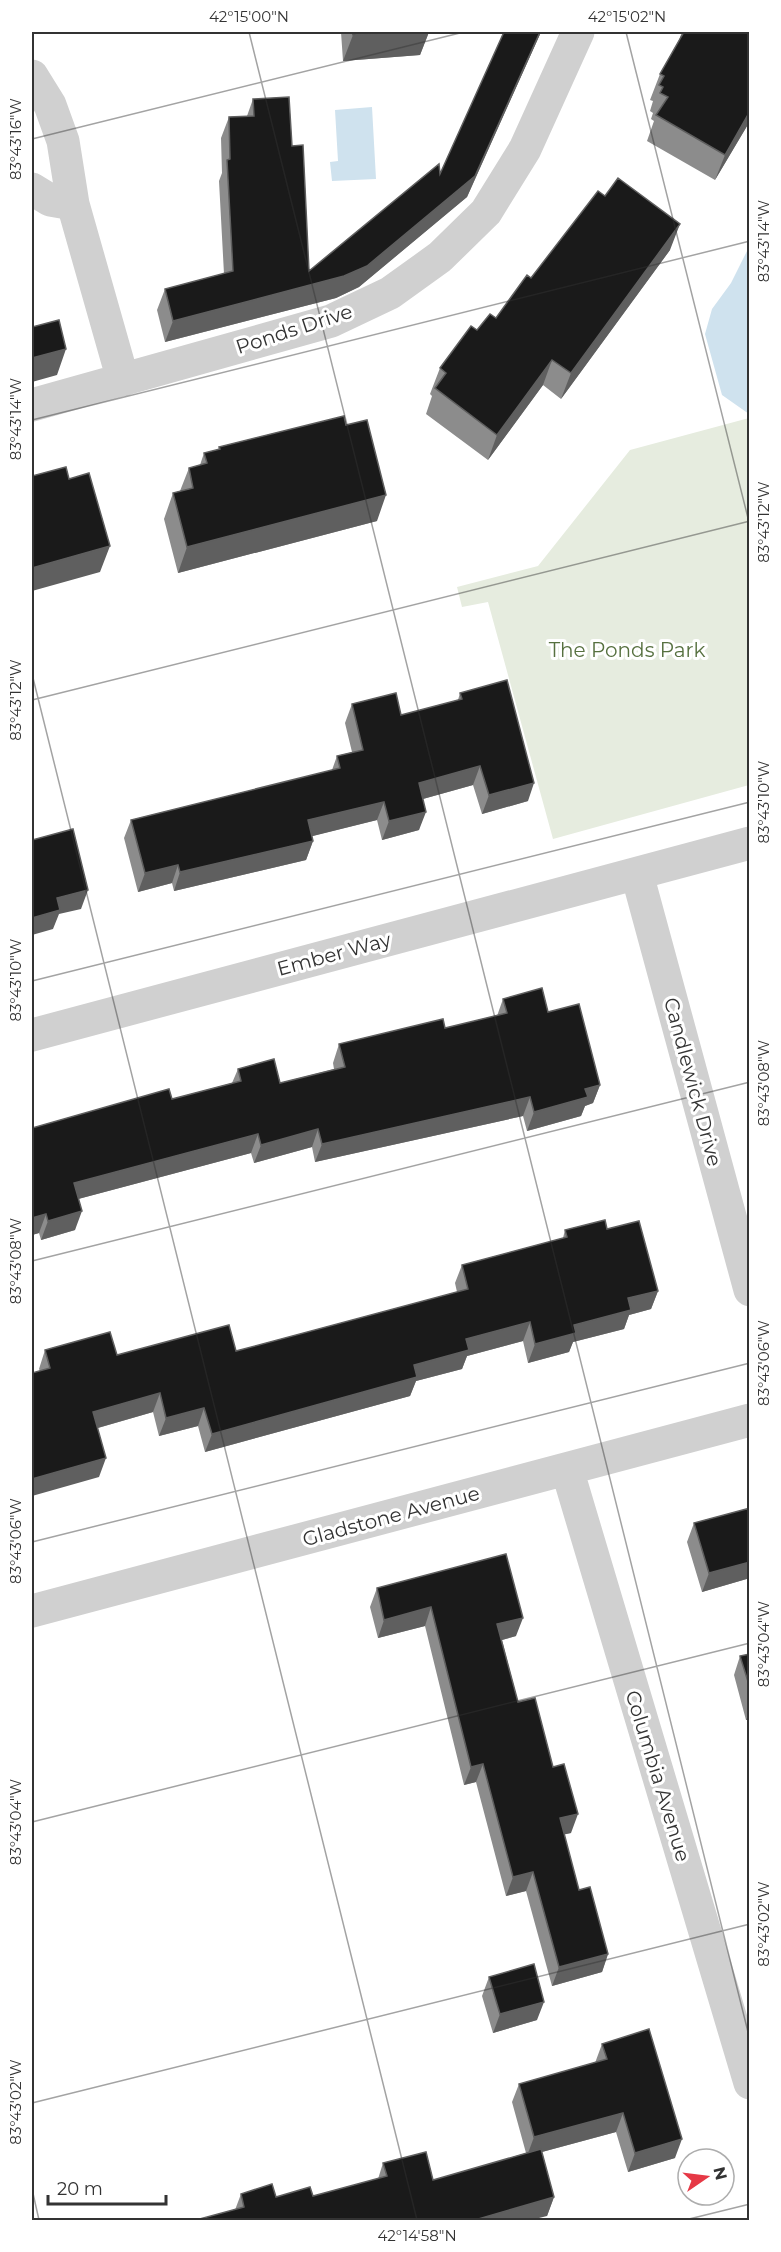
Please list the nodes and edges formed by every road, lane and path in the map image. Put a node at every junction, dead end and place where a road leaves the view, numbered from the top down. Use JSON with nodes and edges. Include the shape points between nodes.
{"nodes":[{"id":1,"x":578,"y":32,"type":"edge"},
{"id":2,"x":32,"y":76,"type":"edge"},
{"id":3,"x":32,"y":189,"type":"edge"},
{"id":4,"x":74,"y":204,"type":"junction"},
{"id":5,"x":123,"y":380,"type":"junction"},
{"id":6,"x":32,"y":405,"type":"edge"},
{"id":7,"x":750,"y":843,"type":"edge"},
{"id":8,"x":637,"y":874,"type":"junction"},
{"id":9,"x":32,"y":1035,"type":"edge"},
{"id":10,"x":750,"y":1290,"type":"edge"},
{"id":11,"x":750,"y":1420,"type":"edge"},
{"id":12,"x":567,"y":1469,"type":"junction"},
{"id":13,"x":32,"y":1611,"type":"edge"},
{"id":14,"x":750,"y":2083,"type":"edge"}],
"edges":[{"from":1,"to":5,"type":"street","name":"Ponds Drive","via":[[525,149],[486,212],[440,257],[390,293],[331,321]]},
{"from":2,"to":4,"type":"street","via":[[50,105],[63,141]]},
{"from":3,"to":4,"type":"street","via":[[50,200]]},
{"from":4,"to":5,"type":"street"},
{"from":5,"to":6,"type":"street","name":"Ponds Drive"},
{"from":7,"to":8,"type":"street","name":"Ember Way"},
{"from":8,"to":9,"type":"street","name":"Ember Way"},
{"from":8,"to":10,"type":"street","name":"Candlewick Drive"},
{"from":11,"to":12,"type":"street","name":"Gladstone Avenue"},
{"from":12,"to":13,"type":"street","name":"Gladstone Avenue"},
{"from":12,"to":14,"type":"street","name":"Columbia Avenue"}]}
